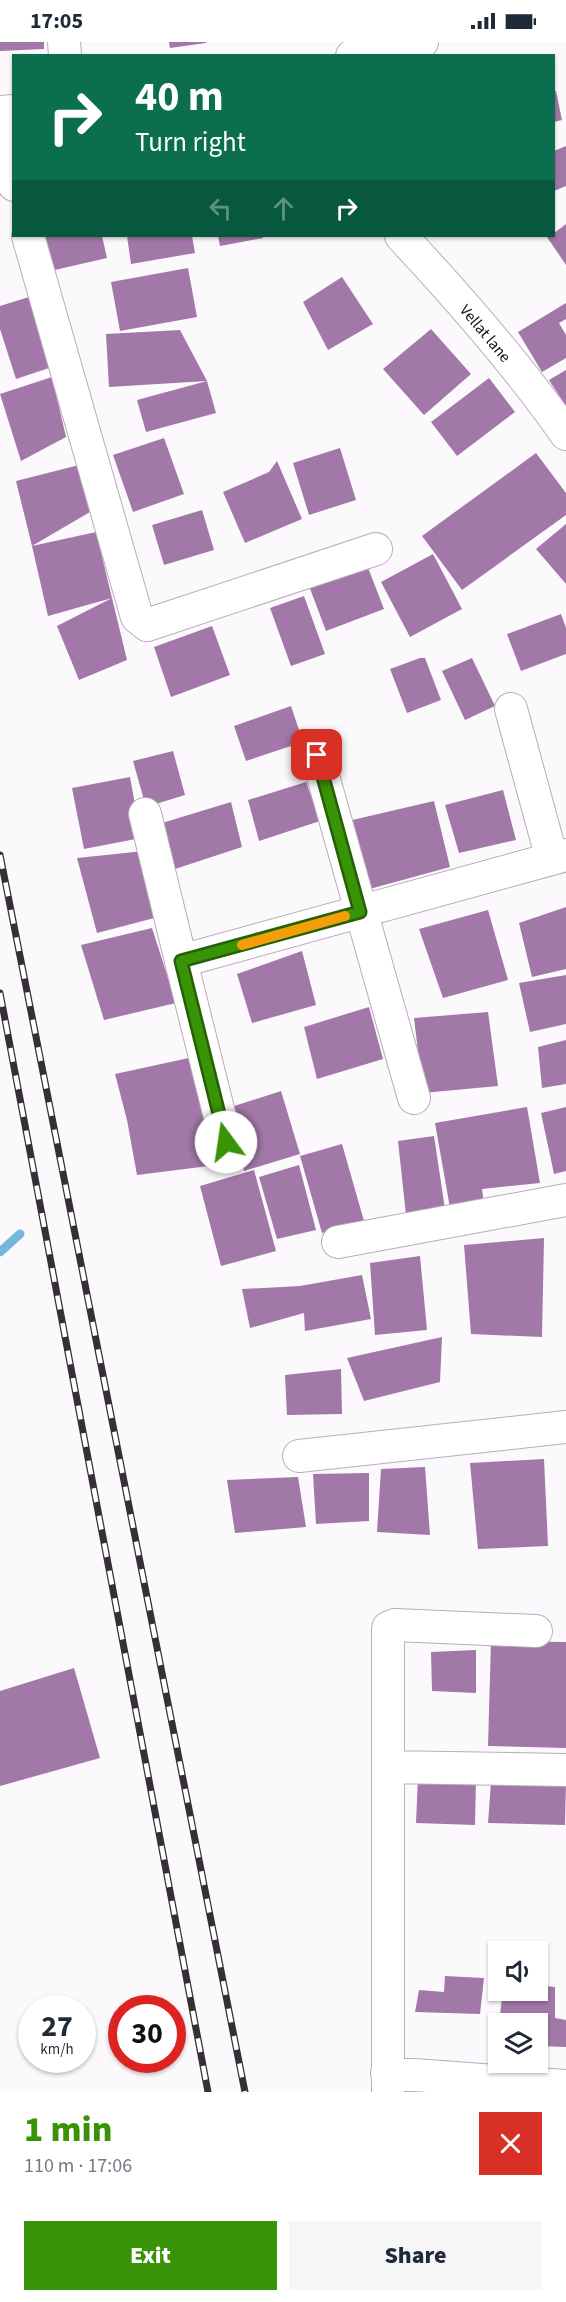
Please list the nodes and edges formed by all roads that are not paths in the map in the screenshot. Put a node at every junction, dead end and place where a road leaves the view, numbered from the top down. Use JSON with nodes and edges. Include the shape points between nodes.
{"nodes":[{"id":1,"x":422,"y":42,"type":"edge"},
{"id":2,"x":362,"y":54,"type":"edge"},
{"id":3,"x":0,"y":137,"type":"edge"},
{"id":4,"x":12,"y":178,"type":"edge"},
{"id":5,"x":28,"y":237,"type":"edge"},
{"id":6,"x":402,"y":237,"type":"edge"},
{"id":7,"x":566,"y":434,"type":"edge"},
{"id":8,"x":376,"y":549,"type":"dead end"},
{"id":9,"x":511,"y":709,"type":"dead end"},
{"id":10,"x":317,"y":755,"type":"dead end"},
{"id":11,"x":145,"y":814,"type":"dead end"},
{"id":12,"x":559,"y":857,"type":"edge"},
{"id":13,"x":360,"y":912,"type":"junction"},
{"id":14,"x":181,"y":961,"type":"junction"},
{"id":15,"x":414,"y":1098,"type":"dead end"},
{"id":16,"x":226,"y":1142,"type":"dead end"},
{"id":17,"x":566,"y":1200,"type":"edge"},
{"id":18,"x":338,"y":1242,"type":"dead end"},
{"id":19,"x":566,"y":1427,"type":"edge"},
{"id":20,"x":298,"y":1456,"type":"dead end"},
{"id":21,"x":536,"y":1631,"type":"dead end"},
{"id":22,"x":388,"y":1767,"type":"junction"},
{"id":23,"x":566,"y":1770,"type":"edge"},
{"id":24,"x":388,"y":2083,"type":"edge"},
{"id":25,"x":566,"y":2086,"type":"edge"}],
"edges":[{"from":1,"to":2,"type":"street"},
{"from":3,"to":4,"type":"street"},
{"from":5,"to":8,"type":"street","via":[[137,616],[147,625]]},
{"from":6,"to":7,"type":"street","name":"Vellat lane","via":[[544,402]]},
{"from":9,"to":12,"type":"street"},
{"from":10,"to":13,"type":"street"},
{"from":11,"to":14,"type":"street"},
{"from":12,"to":13,"type":"street"},
{"from":13,"to":14,"type":"street"},
{"from":13,"to":15,"type":"street"},
{"from":14,"to":16,"type":"street"},
{"from":17,"to":18,"type":"street"},
{"from":19,"to":20,"type":"street"},
{"from":21,"to":22,"type":"street","via":[[395,1625],[388,1628]]},
{"from":22,"to":23,"type":"street"},
{"from":22,"to":24,"type":"street"},
{"from":24,"to":25,"type":"street"}]}
